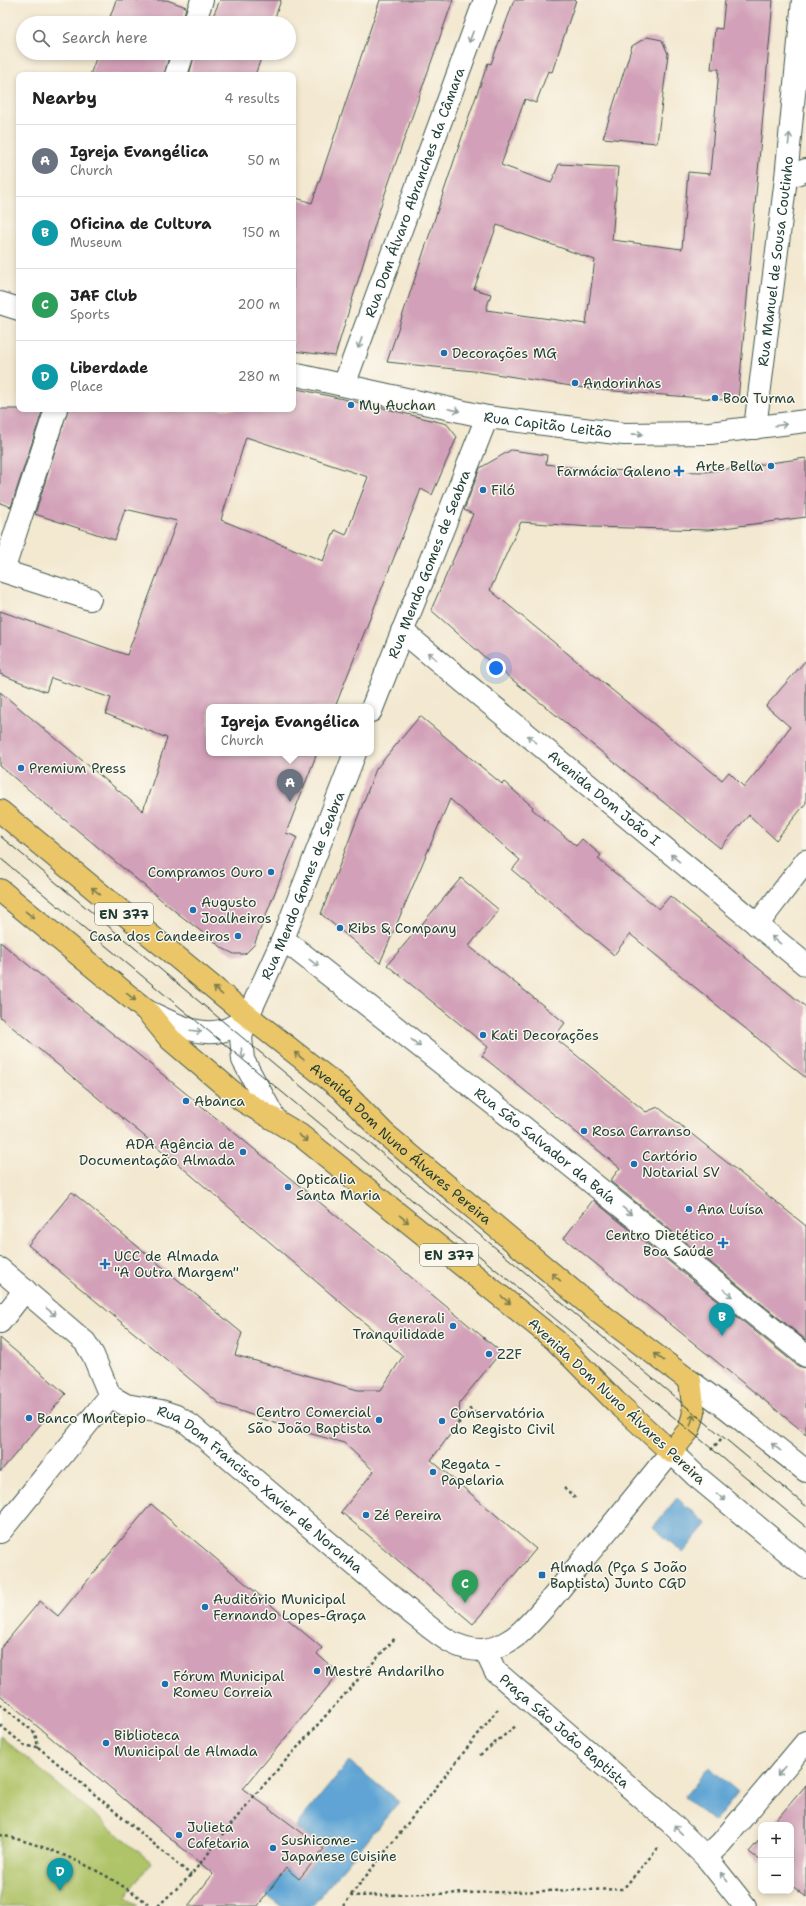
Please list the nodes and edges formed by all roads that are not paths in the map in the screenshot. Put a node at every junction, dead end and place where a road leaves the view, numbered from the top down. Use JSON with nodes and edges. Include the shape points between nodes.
{"nodes":[{"id":1,"x":202,"y":0,"type":"edge"},
{"id":2,"x":485,"y":0,"type":"edge"},
{"id":3,"x":803,"y":0,"type":"edge"},
{"id":4,"x":196,"y":16,"type":"edge"},
{"id":5,"x":181,"y":60,"type":"edge"},
{"id":6,"x":177,"y":72,"type":"edge"},
{"id":7,"x":806,"y":170,"type":"edge"},
{"id":8,"x":786,"y":178,"type":"junction"},
{"id":9,"x":0,"y":303,"type":"edge"},
{"id":10,"x":16,"y":308,"type":"edge"},
{"id":11,"x":296,"y":375,"type":"edge"},
{"id":12,"x":344,"y":386,"type":"junction"},
{"id":13,"x":55,"y":412,"type":"edge"},
{"id":14,"x":487,"y":417,"type":"junction"},
{"id":15,"x":806,"y":421,"type":"edge"},
{"id":16,"x":755,"y":428,"type":"junction"},
{"id":17,"x":2,"y":571,"type":"edge"},
{"id":18,"x":90,"y":599,"type":"dead end"},
{"id":19,"x":402,"y":631,"type":"junction"},
{"id":20,"x":374,"y":704,"type":"edge"},
{"id":21,"x":354,"y":756,"type":"edge"},
{"id":22,"x":0,"y":811,"type":"edge"},
{"id":23,"x":806,"y":861,"type":"edge"},
{"id":24,"x":0,"y":890,"type":"edge"},
{"id":25,"x":757,"y":925,"type":"junction"},
{"id":26,"x":283,"y":939,"type":"junction"},
{"id":27,"x":806,"y":964,"type":"edge"},
{"id":28,"x":147,"y":1011,"type":"junction"},
{"id":29,"x":248,"y":1016,"type":"junction"},
{"id":30,"x":275,"y":1119,"type":"junction"},
{"id":31,"x":0,"y":1269,"type":"edge"},
{"id":32,"x":25,"y":1290,"type":"junction"},
{"id":33,"x":0,"y":1322,"type":"edge"},
{"id":34,"x":806,"y":1356,"type":"edge"},
{"id":35,"x":690,"y":1381,"type":"junction"},
{"id":36,"x":110,"y":1396,"type":"junction"},
{"id":37,"x":671,"y":1452,"type":"junction"},
{"id":38,"x":806,"y":1471,"type":"edge"},
{"id":39,"x":0,"y":1532,"type":"edge"},
{"id":40,"x":806,"y":1567,"type":"edge"},
{"id":41,"x":485,"y":1650,"type":"junction"},
{"id":42,"x":806,"y":1742,"type":"edge"},
{"id":43,"x":706,"y":1857,"type":"junction"},
{"id":44,"x":745,"y":1906,"type":"edge"}],
"edges":[{"from":1,"to":4,"type":"street"},
{"from":2,"to":12,"type":"street","name":"Rua Dom Álvaro Abranches da Câmara","one_way":true},
{"from":8,"to":3,"type":"street","name":"Rua Manuel de Sousa Coutinho","one_way":true},
{"from":5,"to":6,"type":"street"},
{"from":7,"to":8,"type":"street"},
{"from":8,"to":16,"type":"street","name":"Rua Manuel de Sousa Coutinho"},
{"from":9,"to":10,"type":"street"},
{"from":11,"to":12,"type":"street","name":"Rua Capitão Leitão"},
{"from":12,"to":14,"type":"street","name":"Rua Capitão Leitão","one_way":true},
{"from":13,"to":17,"type":"street"},
{"from":14,"to":16,"type":"street","name":"Rua Capitão Leitão","one_way":true,"via":[[624,434],[710,433]]},
{"from":14,"to":19,"type":"street","name":"Rua Mendo Gomes de Seabra"},
{"from":16,"to":15,"type":"street","name":"Rua Capitão Leitão","one_way":true},
{"from":17,"to":18,"type":"street"},
{"from":19,"to":20,"type":"street","name":"Rua Mendo Gomes de Seabra"},
{"from":25,"to":19,"type":"street","name":"Avenida Dom João I","one_way":true},
{"from":21,"to":26,"type":"street","name":"Rua Mendo Gomes de Seabra"},
{"from":29,"to":22,"type":"main road","name":"Avenida Dom Nuno Álvares Pereira","number":"EN 377","one_way":true},
{"from":23,"to":25,"type":"street"},
{"from":24,"to":28,"type":"main road","name":"Avenida Dom Nuno Álvares Pereira","number":"EN 377","one_way":true},
{"from":27,"to":25,"type":"street","name":"Avenida Dom João I","one_way":true},
{"from":26,"to":29,"type":"street","name":"Rua Mendo Gomes de Seabra"},
{"from":26,"to":34,"type":"street","name":"Rua São Salvador da Baía","one_way":true,"via":[[523,1127]]},
{"from":28,"to":29,"type":"street","name":"Rua Mendo Gomes de Seabra","one_way":true,"via":[[187,1030],[210,1032],[232,1028]]},
{"from":28,"to":30,"type":"main road","name":"Avenida Dom Nuno Álvares Pereira","number":"EN 377","via":[[170,1039],[213,1076],[243,1101]]},
{"from":29,"to":30,"type":"street","name":"Rua Mendo Gomes de Seabra","one_way":true,"via":[[241,1037],[243,1060]]},
{"from":35,"to":29,"type":"main road","name":"Avenida Dom Nuno Álvares Pereira","number":"EN 377","one_way":true,"via":[[598,1312],[384,1133],[340,1088]]},
{"from":30,"to":37,"type":"main road","name":"Avenida Dom Nuno Álvares Pereira","number":"EN 377","one_way":true,"via":[[300,1136],[556,1340],[615,1401]]},
{"from":31,"to":32,"type":"street"},
{"from":32,"to":33,"type":"street"},
{"from":32,"to":36,"type":"street","one_way":true,"via":[[85,1342]]},
{"from":37,"to":35,"type":"main road","one_way":true,"via":[[689,1430],[694,1413]]},
{"from":38,"to":35,"type":"street","name":"Avenida Dom Nuno Álvares Pereira","number":"EN 377","one_way":true},
{"from":36,"to":39,"type":"street"},
{"from":36,"to":41,"type":"street","name":"Rua Dom Francisco Xavier de Noronha","via":[[126,1405],[176,1416],[190,1425],[453,1644],[462,1648]]},
{"from":37,"to":40,"type":"street","name":"Avenida Dom Nuno Álvares Pereira","number":"EN 377","one_way":true},
{"from":37,"to":41,"type":"street","via":[[522,1631],[510,1640]]},
{"from":43,"to":41,"type":"street","name":"Praça São João Baptista","one_way":true,"via":[[637,1792],[495,1671]]},
{"from":42,"to":43,"type":"street","one_way":true},
{"from":44,"to":43,"type":"street","name":"Praça São João Baptista","one_way":true}]}
